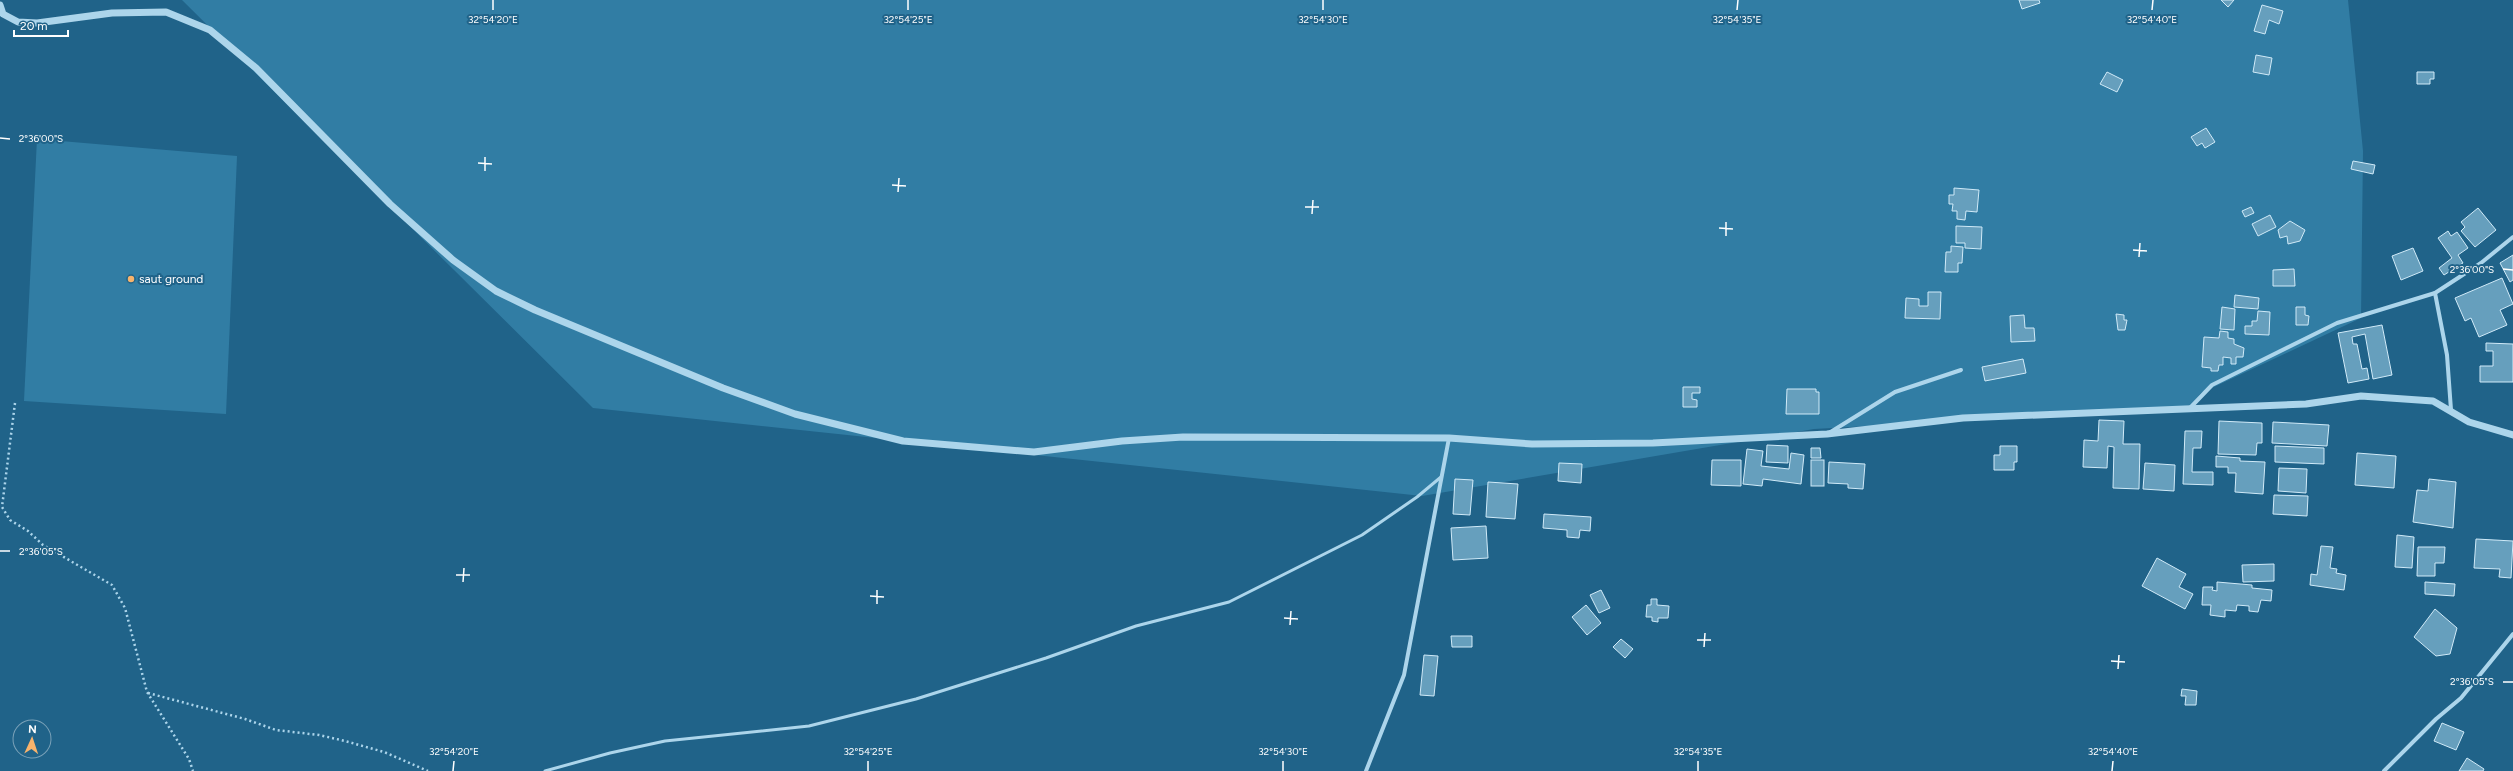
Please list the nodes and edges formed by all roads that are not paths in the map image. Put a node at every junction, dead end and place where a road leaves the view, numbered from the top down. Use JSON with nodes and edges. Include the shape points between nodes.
{"nodes":[{"id":1,"x":0,"y":5,"type":"edge"},
{"id":2,"x":2,"y":15,"type":"edge"},
{"id":3,"x":2513,"y":237,"type":"edge"},
{"id":4,"x":2435,"y":293,"type":"junction"},
{"id":5,"x":1961,"y":370,"type":"dead end"},
{"id":6,"x":2188,"y":410,"type":"junction"},
{"id":7,"x":2451,"y":410,"type":"junction"},
{"id":8,"x":1827,"y":434,"type":"junction"},
{"id":9,"x":2513,"y":435,"type":"edge"},
{"id":10,"x":1449,"y":438,"type":"junction"},
{"id":11,"x":1441,"y":477,"type":"junction"},
{"id":12,"x":2513,"y":634,"type":"edge"},
{"id":13,"x":545,"y":771,"type":"edge"},
{"id":14,"x":1366,"y":771,"type":"edge"},
{"id":15,"x":2384,"y":771,"type":"edge"}],
"edges":[{"from":1,"to":2,"type":"street"},
{"from":2,"to":10,"type":"street","via":[[18,22],[37,23],[112,13],[166,12],[210,30],[256,68],[390,204],[453,260],[496,291],[535,310],[723,388],[795,414],[903,441],[1034,452],[1122,441],[1183,437]]},
{"from":3,"to":4,"type":"street","via":[[2481,263]]},
{"from":4,"to":6,"type":"street","via":[[2338,323],[2212,385]]},
{"from":4,"to":7,"type":"street","via":[[2447,355]]},
{"from":5,"to":8,"type":"street","via":[[1895,392]]},
{"from":6,"to":7,"type":"street","via":[[2306,404],[2361,396],[2433,401]]},
{"from":6,"to":8,"type":"street","via":[[2152,408],[1963,418]]},
{"from":7,"to":9,"type":"street","via":[[2469,422]]},
{"from":8,"to":10,"type":"street","via":[[1654,443],[1540,444]]},
{"from":10,"to":11,"type":"street"},
{"from":11,"to":13,"type":"lane","via":[[1417,497],[1362,534],[1229,602],[1136,626],[1046,658],[916,698],[816,724],[665,741]]},
{"from":11,"to":14,"type":"street","via":[[1404,675]]},
{"from":12,"to":15,"type":"street","via":[[2461,698]]}]}
